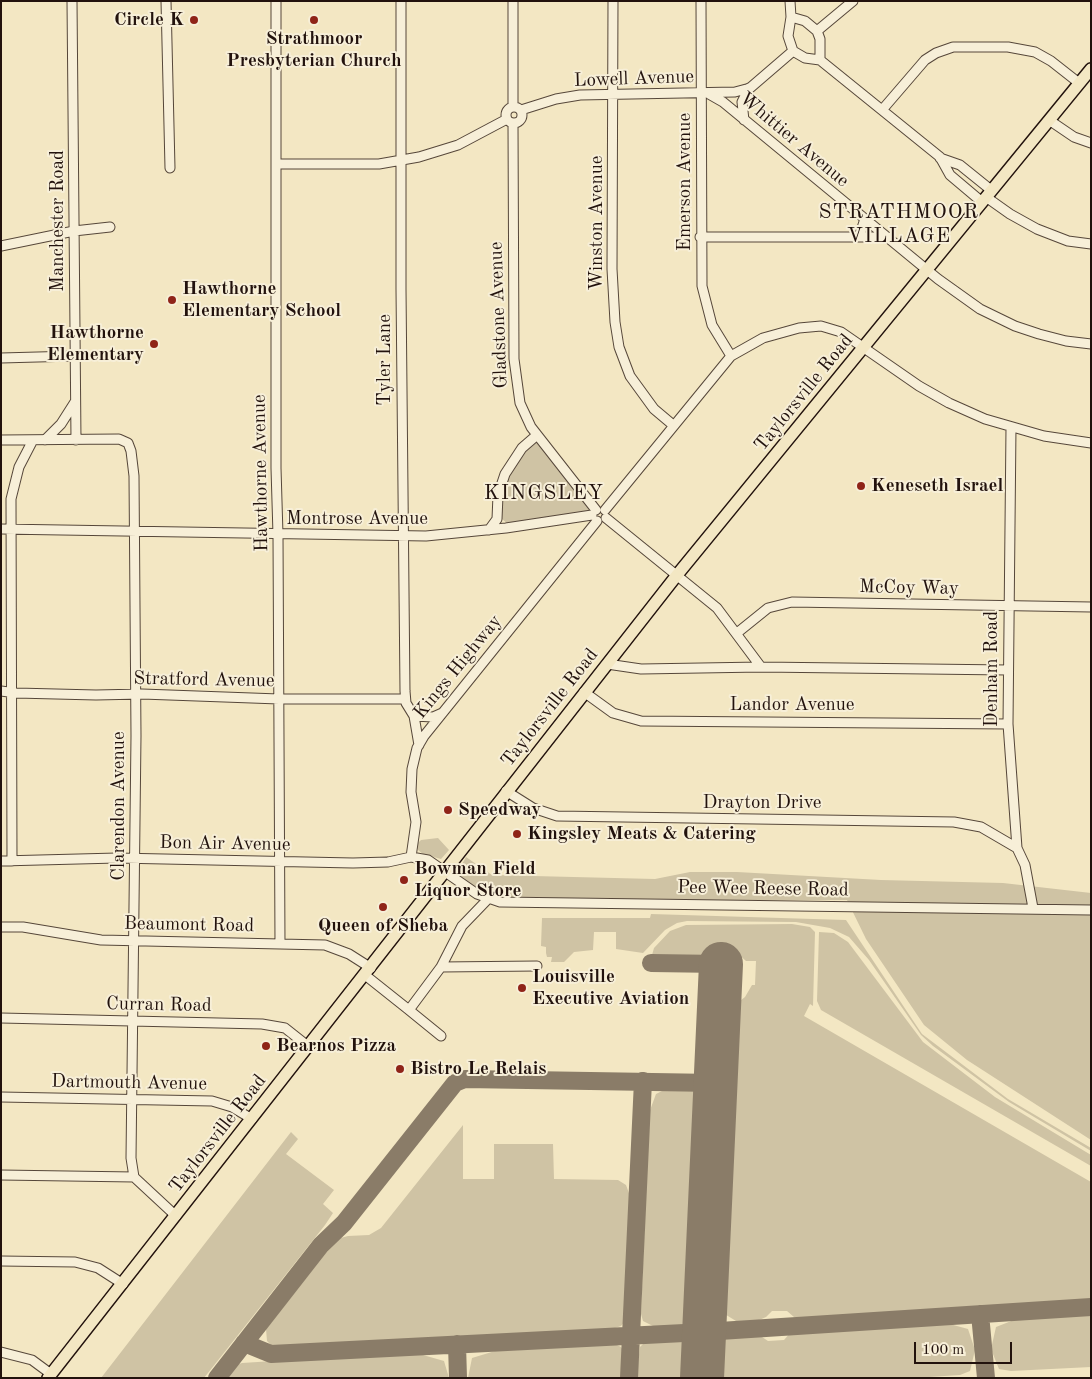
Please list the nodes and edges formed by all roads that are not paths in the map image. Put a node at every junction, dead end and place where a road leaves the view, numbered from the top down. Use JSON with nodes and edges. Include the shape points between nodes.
{"nodes":[{"id":1,"x":72,"y":1,"type":"edge"},
{"id":2,"x":166,"y":1,"type":"edge"},
{"id":3,"x":276,"y":1,"type":"edge"},
{"id":4,"x":402,"y":1,"type":"edge"},
{"id":5,"x":513,"y":1,"type":"edge"},
{"id":6,"x":613,"y":1,"type":"edge"},
{"id":7,"x":701,"y":1,"type":"edge"},
{"id":8,"x":790,"y":1,"type":"edge"},
{"id":9,"x":853,"y":1,"type":"edge"},
{"id":10,"x":790,"y":17,"type":"junction"},
{"id":11,"x":817,"y":31,"type":"junction"},
{"id":12,"x":793,"y":51,"type":"junction"},
{"id":13,"x":820,"y":60,"type":"junction"},
{"id":14,"x":1091,"y":69,"type":"edge"},
{"id":15,"x":1079,"y":83,"type":"junction"},
{"id":16,"x":750,"y":88,"type":"junction"},
{"id":17,"x":613,"y":94,"type":"junction"},
{"id":18,"x":705,"y":94,"type":"junction"},
{"id":19,"x":517,"y":108,"type":"junction"},
{"id":20,"x":882,"y":110,"type":"junction"},
{"id":21,"x":744,"y":120,"type":"junction"},
{"id":22,"x":1049,"y":120,"type":"junction"},
{"id":23,"x":510,"y":122,"type":"junction"},
{"id":24,"x":1091,"y":143,"type":"edge"},
{"id":25,"x":940,"y":157,"type":"junction"},
{"id":26,"x":402,"y":160,"type":"junction"},
{"id":27,"x":276,"y":164,"type":"junction"},
{"id":28,"x":170,"y":168,"type":"dead end"},
{"id":29,"x":986,"y":196,"type":"junction"},
{"id":30,"x":865,"y":219,"type":"junction"},
{"id":31,"x":110,"y":227,"type":"dead end"},
{"id":32,"x":74,"y":231,"type":"junction"},
{"id":33,"x":700,"y":237,"type":"junction"},
{"id":34,"x":859,"y":237,"type":"junction"},
{"id":35,"x":888,"y":237,"type":"junction"},
{"id":36,"x":1091,"y":244,"type":"edge"},
{"id":37,"x":1,"y":246,"type":"edge"},
{"id":38,"x":927,"y":270,"type":"junction"},
{"id":39,"x":1091,"y":344,"type":"edge"},
{"id":40,"x":863,"y":347,"type":"junction"},
{"id":41,"x":74,"y":356,"type":"junction"},
{"id":42,"x":731,"y":356,"type":"junction"},
{"id":43,"x":1,"y":358,"type":"edge"},
{"id":44,"x":75,"y":401,"type":"junction"},
{"id":45,"x":673,"y":425,"type":"junction"},
{"id":46,"x":1011,"y":428,"type":"junction"},
{"id":47,"x":537,"y":435,"type":"junction"},
{"id":48,"x":1,"y":440,"type":"edge"},
{"id":49,"x":33,"y":440,"type":"junction"},
{"id":50,"x":45,"y":440,"type":"junction"},
{"id":51,"x":76,"y":440,"type":"junction"},
{"id":52,"x":1091,"y":443,"type":"edge"},
{"id":53,"x":599,"y":515,"type":"junction"},
{"id":54,"x":497,"y":518,"type":"junction"},
{"id":55,"x":506,"y":528,"type":"junction"},
{"id":56,"x":6,"y":529,"type":"edge"},
{"id":57,"x":134,"y":530,"type":"junction"},
{"id":58,"x":489,"y":530,"type":"junction"},
{"id":59,"x":278,"y":535,"type":"junction"},
{"id":60,"x":404,"y":536,"type":"junction"},
{"id":61,"x":677,"y":575,"type":"junction"},
{"id":62,"x":1008,"y":606,"type":"junction"},
{"id":63,"x":1091,"y":607,"type":"edge"},
{"id":64,"x":737,"y":633,"type":"junction"},
{"id":65,"x":607,"y":664,"type":"junction"},
{"id":66,"x":762,"y":667,"type":"junction"},
{"id":67,"x":1008,"y":670,"type":"junction"},
{"id":68,"x":1,"y":691,"type":"edge"},
{"id":69,"x":584,"y":692,"type":"junction"},
{"id":70,"x":12,"y":693,"type":"junction"},
{"id":71,"x":135,"y":694,"type":"junction"},
{"id":72,"x":279,"y":698,"type":"junction"},
{"id":73,"x":405,"y":699,"type":"junction"},
{"id":74,"x":442,"y":713,"type":"junction"},
{"id":75,"x":414,"y":716,"type":"junction"},
{"id":76,"x":1008,"y":724,"type":"junction"},
{"id":77,"x":419,"y":745,"type":"junction"},
{"id":78,"x":506,"y":791,"type":"junction"},
{"id":79,"x":1017,"y":848,"type":"junction"},
{"id":80,"x":411,"y":857,"type":"junction"},
{"id":81,"x":135,"y":859,"type":"junction"},
{"id":82,"x":1,"y":861,"type":"edge"},
{"id":83,"x":12,"y":861,"type":"junction"},
{"id":84,"x":280,"y":862,"type":"junction"},
{"id":85,"x":444,"y":872,"type":"junction"},
{"id":86,"x":488,"y":899,"type":"junction"},
{"id":87,"x":1033,"y":908,"type":"junction"},
{"id":88,"x":1091,"y":910,"type":"edge"},
{"id":89,"x":1,"y":926,"type":"edge"},
{"id":90,"x":134,"y":941,"type":"junction"},
{"id":91,"x":280,"y":944,"type":"junction"},
{"id":92,"x":537,"y":966,"type":"dead end"},
{"id":93,"x":441,"y":967,"type":"junction"},
{"id":94,"x":368,"y":971,"type":"junction"},
{"id":95,"x":409,"y":1010,"type":"junction"},
{"id":96,"x":1,"y":1018,"type":"edge"},
{"id":97,"x":132,"y":1021,"type":"junction"},
{"id":98,"x":441,"y":1036,"type":"dead end"},
{"id":99,"x":309,"y":1046,"type":"junction"},
{"id":100,"x":1,"y":1097,"type":"edge"},
{"id":101,"x":131,"y":1098,"type":"junction"},
{"id":102,"x":252,"y":1119,"type":"junction"},
{"id":103,"x":1,"y":1175,"type":"edge"},
{"id":104,"x":134,"y":1177,"type":"junction"},
{"id":105,"x":176,"y":1216,"type":"junction"},
{"id":106,"x":1,"y":1261,"type":"edge"},
{"id":107,"x":122,"y":1284,"type":"junction"},
{"id":108,"x":1,"y":1352,"type":"edge"},
{"id":109,"x":49,"y":1376,"type":"edge"}],
"edges":[{"from":1,"to":32,"type":"street","name":"Manchester Road"},
{"from":2,"to":28,"type":"street"},
{"from":3,"to":27,"type":"street","name":"Hawthorne Avenue"},
{"from":4,"to":26,"type":"street","name":"Tyler Lane"},
{"from":5,"to":19,"type":"street"},
{"from":6,"to":17,"type":"street","name":"Winston Avenue"},
{"from":7,"to":18,"type":"street","name":"Emerson Avenue"},
{"from":8,"to":10,"type":"street"},
{"from":9,"to":11,"type":"street"},
{"from":10,"to":11,"type":"street","via":[[811,24]]},
{"from":10,"to":12,"type":"street","via":[[788,36]]},
{"from":11,"to":13,"type":"street"},
{"from":12,"to":13,"type":"street","via":[[805,58]]},
{"from":12,"to":16,"type":"street","name":"Lowell Avenue"},
{"from":13,"to":20,"type":"street"},
{"from":14,"to":15,"type":"main road","name":"Taylorsville Road"},
{"from":15,"to":20,"type":"street","via":[[1035,52],[1008,47],[953,47],[925,60]]},
{"from":15,"to":22,"type":"main road","name":"Taylorsville Road"},
{"from":16,"to":18,"type":"street","name":"Lowell Avenue"},
{"from":16,"to":21,"type":"street","via":[[742,102]]},
{"from":17,"to":18,"type":"street","name":"Lowell Avenue"},
{"from":17,"to":19,"type":"street","name":"Lowell Avenue","via":[[556,99]]},
{"from":17,"to":45,"type":"street","name":"Winston Avenue","via":[[612,269],[619,347],[637,388]]},
{"from":18,"to":21,"type":"street","name":"Whittier Avenue"},
{"from":18,"to":33,"type":"street","name":"Emerson Avenue"},
{"from":19,"to":23,"type":"street","via":[[518,121]]},
{"from":19,"to":23,"type":"street","via":[[508,110]]},
{"from":20,"to":25,"type":"street"},
{"from":21,"to":30,"type":"street","name":"Whittier Avenue"},
{"from":22,"to":24,"type":"street","via":[[1074,137]]},
{"from":22,"to":29,"type":"main road","name":"Taylorsville Road"},
{"from":23,"to":26,"type":"street","via":[[458,145]]},
{"from":23,"to":47,"type":"street","name":"Gladstone Avenue","via":[[514,373],[525,418]]},
{"from":25,"to":29,"type":"street","via":[[960,165]]},
{"from":25,"to":29,"type":"street","via":[[950,175]]},
{"from":26,"to":27,"type":"street","via":[[351,165]]},
{"from":26,"to":60,"type":"street","name":"Tyler Lane"},
{"from":27,"to":59,"type":"street","name":"Hawthorne Avenue"},
{"from":29,"to":36,"type":"street","via":[[1037,229]]},
{"from":29,"to":38,"type":"main road","name":"Taylorsville Road"},
{"from":30,"to":34,"type":"street"},
{"from":30,"to":35,"type":"street","name":"Whittier Avenue"},
{"from":31,"to":32,"type":"street"},
{"from":32,"to":37,"type":"street"},
{"from":32,"to":41,"type":"street","name":"Manchester Road"},
{"from":33,"to":34,"type":"street"},
{"from":33,"to":42,"type":"street","name":"Emerson Avenue","via":[[705,302],[712,325]]},
{"from":34,"to":35,"type":"street"},
{"from":35,"to":38,"type":"street","name":"Whittier Avenue"},
{"from":38,"to":39,"type":"street","name":"Whittier Avenue","via":[[980,309],[998,318],[1039,334]]},
{"from":38,"to":40,"type":"main road","name":"Taylorsville Road"},
{"from":40,"to":42,"type":"street","name":"Kings Highway","via":[[834,329],[808,326],[763,338]]},
{"from":40,"to":46,"type":"street","name":"Kings Highway","via":[[949,403]]},
{"from":40,"to":61,"type":"main road","name":"Taylorsville Road"},
{"from":41,"to":43,"type":"street"},
{"from":41,"to":44,"type":"street","name":"Manchester Road"},
{"from":42,"to":45,"type":"street","name":"Kings Highway"},
{"from":44,"to":50,"type":"street"},
{"from":44,"to":51,"type":"street","name":"Manchester Road"},
{"from":45,"to":53,"type":"street","name":"Kings Highway"},
{"from":46,"to":52,"type":"street","name":"Kings Highway"},
{"from":46,"to":62,"type":"street","name":"Denham Road"},
{"from":47,"to":53,"type":"street","name":"Gladstone Avenue"},
{"from":47,"to":54,"type":"street","via":[[522,448],[505,474],[498,495]]},
{"from":48,"to":49,"type":"street"},
{"from":49,"to":50,"type":"street"},
{"from":49,"to":56,"type":"street","via":[[13,485]]},
{"from":50,"to":51,"type":"street"},
{"from":51,"to":57,"type":"street","name":"Clarendon Avenue","via":[[122,440],[130,445]]},
{"from":53,"to":55,"type":"street","name":"Montrose Avenue"},
{"from":53,"to":61,"type":"street","name":"Gladstone Avenue"},
{"from":53,"to":74,"type":"street","name":"Kings Highway"},
{"from":54,"to":55,"type":"street"},
{"from":54,"to":58,"type":"street"},
{"from":55,"to":58,"type":"street","name":"Montrose Avenue"},
{"from":56,"to":57,"type":"street","name":"Montrose Avenue"},
{"from":56,"to":70,"type":"street"},
{"from":57,"to":59,"type":"street","name":"Montrose Avenue"},
{"from":57,"to":71,"type":"street","name":"Clarendon Avenue"},
{"from":58,"to":60,"type":"street","name":"Montrose Avenue"},
{"from":59,"to":60,"type":"street","name":"Montrose Avenue"},
{"from":59,"to":72,"type":"street","name":"Hawthorne Avenue"},
{"from":60,"to":73,"type":"street","name":"Tyler Lane"},
{"from":61,"to":64,"type":"street","name":"Gladstone Avenue","via":[[716,608]]},
{"from":61,"to":65,"type":"main road","name":"Taylorsville Road"},
{"from":62,"to":63,"type":"street","name":"McCoy Way"},
{"from":62,"to":64,"type":"street","name":"McCoy Way","via":[[786,603],[768,608]]},
{"from":62,"to":67,"type":"street","name":"Denham Road"},
{"from":64,"to":66,"type":"street","name":"Gladstone Avenue"},
{"from":65,"to":66,"type":"street","via":[[641,668]]},
{"from":65,"to":69,"type":"main road","name":"Taylorsville Road"},
{"from":66,"to":67,"type":"street"},
{"from":67,"to":76,"type":"street","name":"Denham Road"},
{"from":68,"to":70,"type":"street","name":"Stratford Avenue"},
{"from":69,"to":76,"type":"street","name":"Landor Avenue","via":[[613,713],[641,721]]},
{"from":69,"to":78,"type":"main road","name":"Taylorsville Road"},
{"from":70,"to":71,"type":"street","name":"Stratford Avenue"},
{"from":70,"to":83,"type":"street"},
{"from":71,"to":72,"type":"street","name":"Stratford Avenue"},
{"from":71,"to":81,"type":"street","name":"Clarendon Avenue"},
{"from":72,"to":73,"type":"street","name":"Stratford Avenue"},
{"from":72,"to":84,"type":"street","name":"Hawthorne Avenue"},
{"from":73,"to":75,"type":"street","name":"Tyler Lane"},
{"from":74,"to":75,"type":"street"},
{"from":74,"to":77,"type":"street","name":"Kings Highway"},
{"from":75,"to":77,"type":"street","name":"Tyler Lane"},
{"from":76,"to":79,"type":"street","name":"Denham Road"},
{"from":77,"to":80,"type":"street","name":"Kings Highway","via":[[411,781],[416,822]]},
{"from":78,"to":79,"type":"street","name":"Drayton Drive","via":[[533,808],[557,816],[954,822],[981,827]]},
{"from":78,"to":85,"type":"main road","name":"Taylorsville Road"},
{"from":79,"to":87,"type":"street","name":"Denham Road","via":[[1025,865]]},
{"from":80,"to":84,"type":"street","name":"Bon Air Avenue","via":[[375,863]]},
{"from":80,"to":85,"type":"street","name":"Bon Air Avenue","via":[[428,860]]},
{"from":81,"to":83,"type":"street","name":"Bon Air Avenue"},
{"from":81,"to":84,"type":"street","name":"Bon Air Avenue"},
{"from":81,"to":90,"type":"street","name":"Clarendon Avenue"},
{"from":82,"to":83,"type":"street","name":"Bon Air Avenue"},
{"from":84,"to":91,"type":"street","name":"Hawthorne Avenue"},
{"from":85,"to":86,"type":"street","name":"Pee Wee Reese Road"},
{"from":85,"to":94,"type":"main road","name":"Taylorsville Road"},
{"from":86,"to":87,"type":"street","name":"Pee Wee Reese Road","via":[[500,902]]},
{"from":86,"to":93,"type":"street","via":[[462,926]]},
{"from":87,"to":88,"type":"street","name":"Pee Wee Reese Road"},
{"from":89,"to":90,"type":"street","name":"Beaumont Road","via":[[33,928],[82,938]]},
{"from":90,"to":91,"type":"street","name":"Beaumont Road"},
{"from":90,"to":97,"type":"street","name":"Clarendon Avenue"},
{"from":91,"to":94,"type":"street","name":"Beaumont Road","via":[[331,946]]},
{"from":92,"to":93,"type":"street"},
{"from":93,"to":95,"type":"street"},
{"from":94,"to":95,"type":"street","name":"Beaumont Road"},
{"from":94,"to":99,"type":"main road","name":"Taylorsville Road"},
{"from":95,"to":98,"type":"street","name":"Beaumont Road"},
{"from":96,"to":97,"type":"street","name":"Curran Road"},
{"from":97,"to":99,"type":"street","name":"Curran Road","via":[[274,1025],[293,1033]]},
{"from":97,"to":101,"type":"street","name":"Clarendon Avenue"},
{"from":99,"to":102,"type":"main road","name":"Taylorsville Road"},
{"from":100,"to":101,"type":"street","name":"Dartmouth Avenue"},
{"from":101,"to":102,"type":"street","name":"Dartmouth Avenue","via":[[220,1102]]},
{"from":101,"to":104,"type":"street","name":"Clarendon Avenue","via":[[130,1139]]},
{"from":102,"to":105,"type":"main road","name":"Taylorsville Road"},
{"from":103,"to":104,"type":"street"},
{"from":104,"to":105,"type":"street"},
{"from":105,"to":107,"type":"main road","name":"Taylorsville Road"},
{"from":106,"to":107,"type":"street","via":[[80,1263],[98,1268]]},
{"from":107,"to":109,"type":"main road","name":"Taylorsville Road"},
{"from":108,"to":109,"type":"street","via":[[38,1364]]}]}
